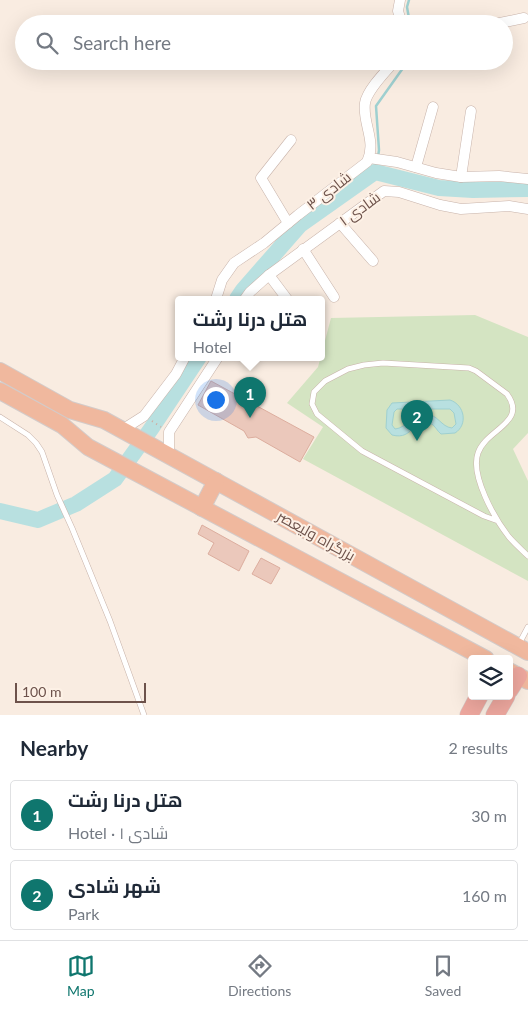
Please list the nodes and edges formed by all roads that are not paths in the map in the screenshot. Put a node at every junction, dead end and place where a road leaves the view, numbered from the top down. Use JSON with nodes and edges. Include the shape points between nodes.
{"nodes":[{"id":1,"x":400,"y":0,"type":"edge"},
{"id":2,"x":399,"y":15,"type":"edge"},
{"id":3,"x":524,"y":18,"type":"dead end"},
{"id":4,"x":513,"y":20,"type":"edge"},
{"id":5,"x":387,"y":70,"type":"edge"},
{"id":6,"x":433,"y":107,"type":"dead end"},
{"id":7,"x":471,"y":111,"type":"dead end"},
{"id":8,"x":291,"y":140,"type":"dead end"},
{"id":9,"x":369,"y":158,"type":"junction"},
{"id":10,"x":416,"y":167,"type":"junction"},
{"id":11,"x":461,"y":177,"type":"junction"},
{"id":12,"x":528,"y":179,"type":"edge"},
{"id":13,"x":528,"y":209,"type":"edge"},
{"id":14,"x":288,"y":222,"type":"junction"},
{"id":15,"x":340,"y":223,"type":"junction"},
{"id":16,"x":304,"y":249,"type":"junction"},
{"id":17,"x":373,"y":261,"type":"dead end"},
{"id":18,"x":269,"y":275,"type":"junction"},
{"id":19,"x":217,"y":296,"type":"edge"},
{"id":20,"x":247,"y":296,"type":"edge"},
{"id":21,"x":285,"y":296,"type":"edge"},
{"id":22,"x":334,"y":297,"type":"dead end"},
{"id":23,"x":183,"y":361,"type":"edge"},
{"id":24,"x":215,"y":361,"type":"edge"},
{"id":25,"x":0,"y":371,"type":"edge"},
{"id":26,"x":0,"y":391,"type":"edge"},
{"id":27,"x":0,"y":417,"type":"edge"},
{"id":28,"x":124,"y":431,"type":"junction"},
{"id":29,"x":166,"y":454,"type":"junction"},
{"id":30,"x":216,"y":481,"type":"junction"},
{"id":31,"x":202,"y":508,"type":"junction"},
{"id":32,"x":498,"y":522,"type":"junction"},
{"id":33,"x":528,"y":556,"type":"edge"},
{"id":34,"x":528,"y":627,"type":"edge"},
{"id":35,"x":526,"y":645,"type":"edge"},
{"id":36,"x":478,"y":655,"type":"edge"},
{"id":37,"x":477,"y":700,"type":"edge"},
{"id":38,"x":504,"y":700,"type":"edge"},
{"id":39,"x":144,"y":715,"type":"edge"},
{"id":40,"x":469,"y":715,"type":"edge"},
{"id":41,"x":495,"y":715,"type":"edge"}],
"edges":[{"from":1,"to":2,"type":"street"},
{"from":3,"to":4,"type":"street"},
{"from":5,"to":9,"type":"street","via":[[365,101],[364,115],[370,133]]},
{"from":6,"to":10,"type":"street"},
{"from":7,"to":11,"type":"street"},
{"from":8,"to":14,"type":"street","via":[[261,178]]},
{"from":9,"to":10,"type":"street"},
{"from":9,"to":14,"type":"street","name":"شادی ۳"},
{"from":10,"to":11,"type":"street"},
{"from":11,"to":12,"type":"street"},
{"from":13,"to":15,"type":"street","name":"شادی ۱","via":[[509,206],[461,209],[384,191]]},
{"from":14,"to":19,"type":"street","name":"شادی ۳","via":[[234,263],[222,280]]},
{"from":15,"to":16,"type":"street","name":"شادی ۱"},
{"from":15,"to":17,"type":"street"},
{"from":16,"to":18,"type":"street","name":"شادی ۱"},
{"from":16,"to":22,"type":"street"},
{"from":18,"to":20,"type":"street","name":"شادی ۱"},
{"from":18,"to":21,"type":"street"},
{"from":23,"to":28,"type":"street","via":[[144,416]]},
{"from":24,"to":29,"type":"street","via":[[169,432]]},
{"from":25,"to":28,"type":"highway","name":"بزرگراه ولیعصر","via":[[70,410],[104,420]]},
{"from":26,"to":31,"type":"highway","name":"بزرگراه ولیعصر","via":[[62,425],[88,447]]},
{"from":27,"to":39,"type":"lane","via":[[28,435],[42,452]]},
{"from":28,"to":29,"type":"highway","name":"بزرگراه ولیعصر"},
{"from":29,"to":30,"type":"highway","name":"بزرگراه ولیعصر"},
{"from":30,"to":31,"type":"highway"},
{"from":30,"to":35,"type":"highway","name":"بزرگراه ولیعصر"},
{"from":31,"to":36,"type":"highway","name":"بزرگراه ولیعصر"},
{"from":32,"to":32,"type":"lane","via":[[478,476],[476,458],[485,441],[510,422],[514,407],[508,394],[476,371],[455,366],[373,363],[341,372],[316,389],[312,404],[317,414],[362,450]]},
{"from":32,"to":33,"type":"lane"},
{"from":34,"to":35,"type":"lane"},
{"from":37,"to":40,"type":"highway"},
{"from":38,"to":41,"type":"highway"}]}
